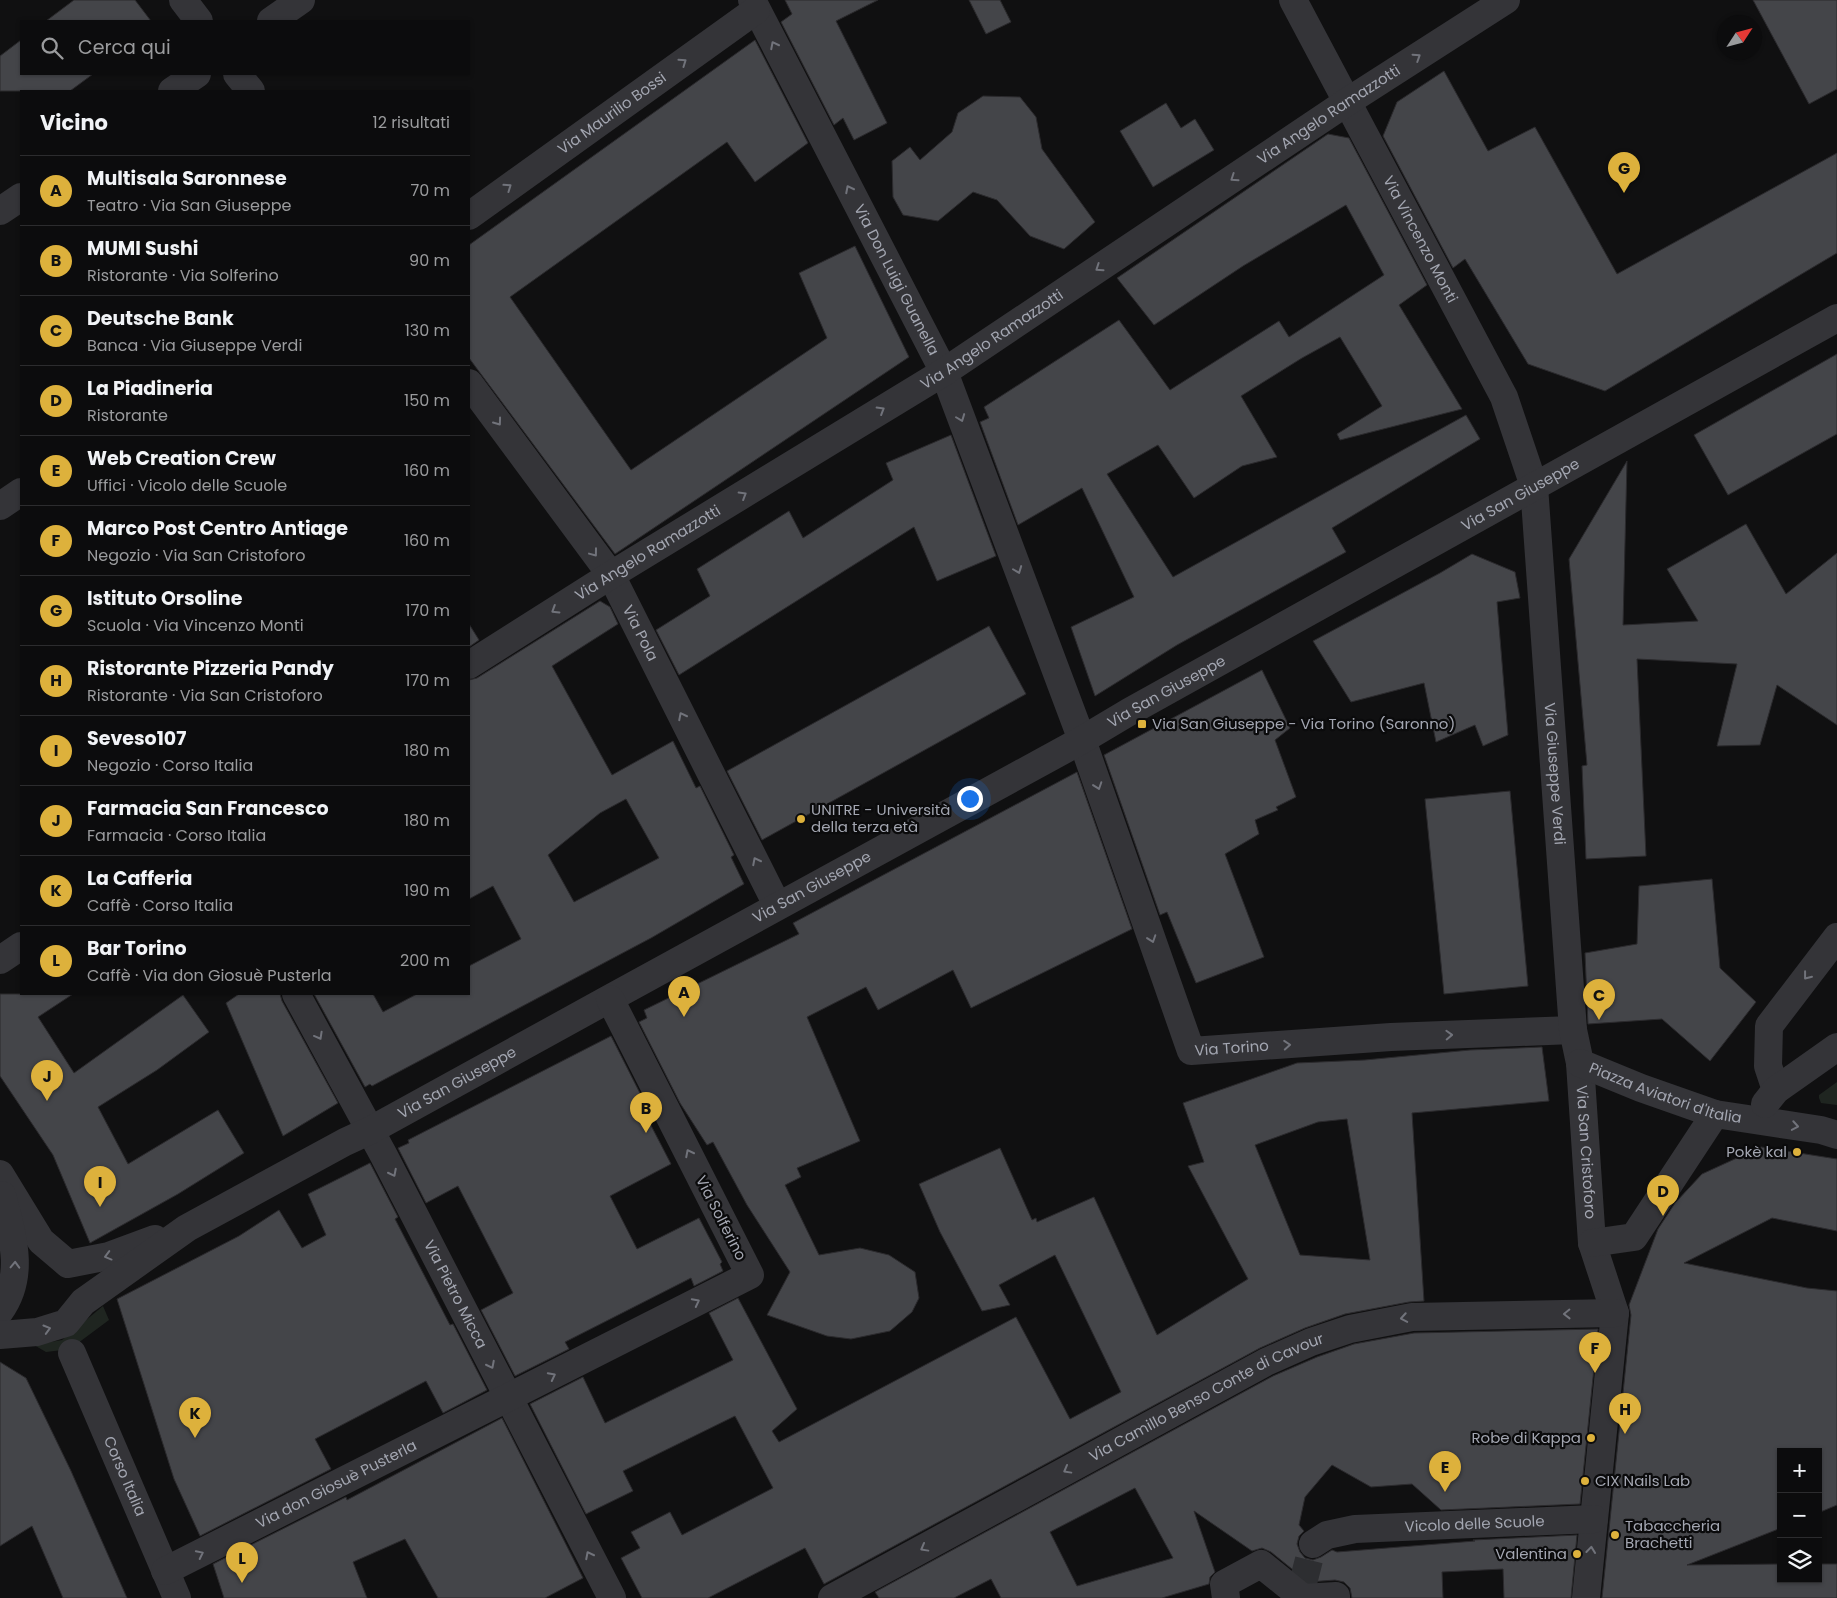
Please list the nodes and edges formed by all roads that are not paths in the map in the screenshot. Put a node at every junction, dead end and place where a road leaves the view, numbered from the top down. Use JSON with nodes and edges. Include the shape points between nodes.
{"nodes":[{"id":1,"x":183,"y":0,"type":"edge"},
{"id":2,"x":300,"y":0,"type":"edge"},
{"id":3,"x":1293,"y":0,"type":"edge"},
{"id":4,"x":1506,"y":0,"type":"edge"},
{"id":5,"x":754,"y":5,"type":"edge"},
{"id":6,"x":197,"y":20,"type":"edge"},
{"id":7,"x":272,"y":20,"type":"edge"},
{"id":8,"x":196,"y":75,"type":"edge"},
{"id":9,"x":238,"y":75,"type":"edge"},
{"id":10,"x":173,"y":90,"type":"edge"},
{"id":11,"x":250,"y":90,"type":"edge"},
{"id":12,"x":1347,"y":102,"type":"junction"},
{"id":13,"x":20,"y":197,"type":"edge"},
{"id":14,"x":0,"y":211,"type":"edge"},
{"id":15,"x":470,"y":215,"type":"edge"},
{"id":16,"x":1837,"y":318,"type":"edge"},
{"id":17,"x":944,"y":372,"type":"junction"},
{"id":18,"x":470,"y":384,"type":"edge"},
{"id":19,"x":1534,"y":486,"type":"junction"},
{"id":20,"x":20,"y":493,"type":"edge"},
{"id":21,"x":0,"y":506,"type":"edge"},
{"id":22,"x":611,"y":575,"type":"junction"},
{"id":23,"x":470,"y":664,"type":"edge"},
{"id":24,"x":1082,"y":740,"type":"junction"},
{"id":25,"x":777,"y":905,"type":"junction"},
{"id":26,"x":1837,"y":937,"type":"edge"},
{"id":27,"x":20,"y":947,"type":"edge"},
{"id":28,"x":0,"y":960,"type":"edge"},
{"id":29,"x":297,"y":995,"type":"edge"},
{"id":30,"x":610,"y":999,"type":"junction"},
{"id":31,"x":1573,"y":1030,"type":"junction"},
{"id":32,"x":1837,"y":1047,"type":"edge"},
{"id":33,"x":1580,"y":1062,"type":"junction"},
{"id":34,"x":1776,"y":1090,"type":"junction"},
{"id":35,"x":1715,"y":1114,"type":"junction"},
{"id":36,"x":1752,"y":1119,"type":"junction"},
{"id":37,"x":371,"y":1130,"type":"junction"},
{"id":38,"x":1837,"y":1135,"type":"edge"},
{"id":39,"x":0,"y":1174,"type":"edge"},
{"id":40,"x":0,"y":1185,"type":"edge"},
{"id":41,"x":187,"y":1228,"type":"junction"},
{"id":42,"x":1592,"y":1243,"type":"junction"},
{"id":43,"x":0,"y":1311,"type":"edge"},
{"id":44,"x":1615,"y":1312,"type":"junction"},
{"id":45,"x":0,"y":1335,"type":"edge"},
{"id":46,"x":72,"y":1353,"type":"dead end"},
{"id":47,"x":508,"y":1398,"type":"junction"},
{"id":48,"x":1594,"y":1519,"type":"junction"},
{"id":49,"x":1313,"y":1544,"type":"dead end"},
{"id":50,"x":165,"y":1571,"type":"junction"},
{"id":51,"x":1303,"y":1594,"type":"edge"},
{"id":52,"x":175,"y":1597,"type":"edge"},
{"id":53,"x":612,"y":1598,"type":"edge"},
{"id":54,"x":832,"y":1598,"type":"edge"},
{"id":55,"x":1226,"y":1598,"type":"edge"},
{"id":56,"x":1336,"y":1598,"type":"edge"},
{"id":57,"x":1586,"y":1598,"type":"edge"}],
"edges":[{"from":1,"to":6,"type":"street"},
{"from":2,"to":7,"type":"street"},
{"from":3,"to":12,"type":"street","name":"Via Vincenzo Monti"},
{"from":12,"to":4,"type":"street","name":"Via Angelo Ramazzotti","one_way":true},
{"from":15,"to":5,"type":"street","name":"Via Maurilio Bossi","one_way":true},
{"from":17,"to":5,"type":"street","name":"Via Don Luigi Guanella","one_way":true},
{"from":8,"to":10,"type":"street"},
{"from":9,"to":11,"type":"street"},
{"from":12,"to":17,"type":"street","name":"Via Angelo Ramazzotti","one_way":true},
{"from":12,"to":19,"type":"street","name":"Via Vincenzo Monti","via":[[1504,396]]},
{"from":13,"to":14,"type":"street"},
{"from":16,"to":19,"type":"street","name":"Via San Giuseppe"},
{"from":22,"to":17,"type":"street","name":"Via Angelo Ramazzotti","one_way":true},
{"from":17,"to":24,"type":"street","name":"Via Don Luigi Guanella","one_way":true},
{"from":18,"to":22,"type":"street","name":"Via Pola","one_way":true},
{"from":19,"to":24,"type":"street","name":"Via San Giuseppe"},
{"from":19,"to":31,"type":"street","name":"Via Giuseppe Verdi"},
{"from":20,"to":21,"type":"street"},
{"from":22,"to":23,"type":"street","name":"Via Angelo Ramazzotti","one_way":true},
{"from":25,"to":22,"type":"street","name":"Via Pola","one_way":true},
{"from":24,"to":25,"type":"street","name":"Via San Giuseppe"},
{"from":24,"to":31,"type":"street","name":"Via Torino","one_way":true,"via":[[1191,1051],[1391,1037]]},
{"from":25,"to":30,"type":"street","name":"Via San Giuseppe"},
{"from":26,"to":34,"type":"street","one_way":true,"via":[[1769,1026],[1768,1066]]},
{"from":27,"to":28,"type":"street"},
{"from":29,"to":37,"type":"street","name":"Via Pietro Micca","one_way":true},
{"from":30,"to":37,"type":"street","name":"Via San Giuseppe"},
{"from":47,"to":30,"type":"street","name":"Via Solferino","one_way":true,"via":[[750,1275]]},
{"from":31,"to":33,"type":"street","name":"Via Giuseppe Verdi"},
{"from":32,"to":34,"type":"street"},
{"from":33,"to":35,"type":"street","name":"Piazza Aviatori d'Italia"},
{"from":33,"to":42,"type":"street","name":"Via San Cristoforo"},
{"from":34,"to":36,"type":"street"},
{"from":35,"to":36,"type":"street","name":"Piazza Aviatori d'Italia"},
{"from":35,"to":42,"type":"street","name":"Via San Cristoforo","via":[[1634,1237]]},
{"from":36,"to":38,"type":"street","name":"Piazza Aviatori d'Italia","one_way":true},
{"from":37,"to":41,"type":"street","name":"Via San Giuseppe"},
{"from":37,"to":47,"type":"street","name":"Via Pietro Micca","one_way":true},
{"from":41,"to":39,"type":"street","one_way":true,"via":[[109,1256],[68,1264],[41,1241]]},
{"from":43,"to":40,"type":"street","one_way":true,"via":[[15,1272],[15,1242]]},
{"from":45,"to":41,"type":"street","name":"Via San Giuseppe","one_way":true,"via":[[36,1332],[66,1323],[83,1302]]},
{"from":42,"to":44,"type":"street","name":"Via San Cristoforo"},
{"from":44,"to":48,"type":"street","name":"Via San Cristoforo"},
{"from":44,"to":54,"type":"street","name":"Via Camillo Benso Conte di Cavour","one_way":true,"via":[[1412,1317],[1350,1328],[1266,1362]]},
{"from":46,"to":50,"type":"street","name":"Corso Italia"},
{"from":50,"to":47,"type":"street","name":"Via don Giosuè Pusterla","one_way":true},
{"from":53,"to":47,"type":"street","name":"Via Pietro Micca","one_way":true},
{"from":48,"to":49,"type":"street","name":"Vicolo delle Scuole","via":[[1355,1529],[1327,1535]]},
{"from":57,"to":48,"type":"street","name":"Via San Cristoforo","one_way":true},
{"from":50,"to":52,"type":"street","name":"Corso Italia"},
{"from":51,"to":55,"type":"street","via":[[1261,1564],[1224,1584]]},
{"from":51,"to":56,"type":"street"}]}
